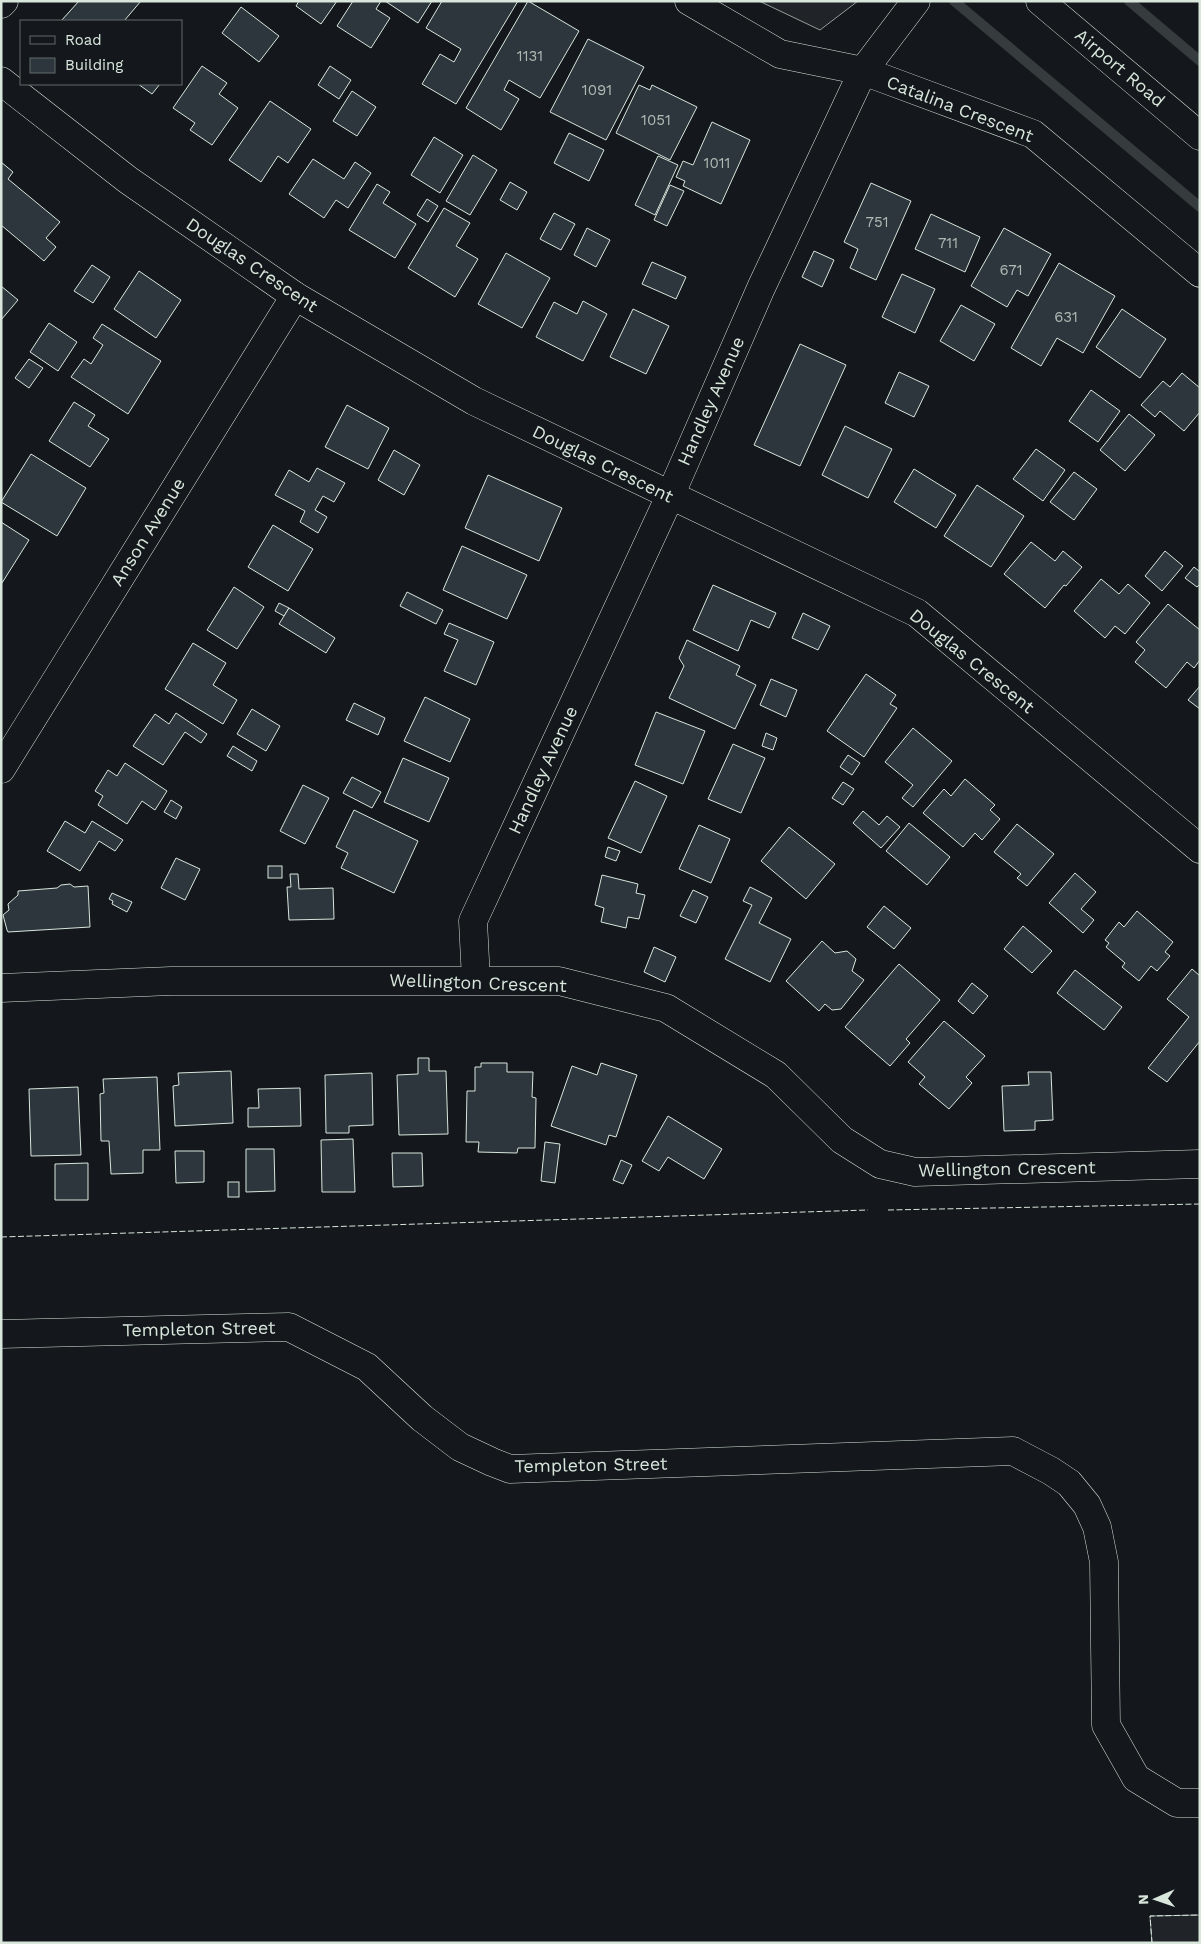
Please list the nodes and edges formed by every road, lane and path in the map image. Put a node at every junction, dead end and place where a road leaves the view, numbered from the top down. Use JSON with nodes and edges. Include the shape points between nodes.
{"nodes":[{"id":1,"x":4,"y":1,"type":"edge"},
{"id":2,"x":689,"y":1,"type":"edge"},
{"id":3,"x":916,"y":1,"type":"edge"},
{"id":4,"x":1040,"y":1,"type":"edge"},
{"id":5,"x":1,"y":4,"type":"edge"},
{"id":6,"x":864,"y":71,"type":"junction"},
{"id":7,"x":1,"y":81,"type":"edge"},
{"id":8,"x":1200,"y":136,"type":"edge"},
{"id":9,"x":1200,"y":272,"type":"edge"},
{"id":10,"x":295,"y":296,"type":"junction"},
{"id":11,"x":670,"y":496,"type":"junction"},
{"id":12,"x":1,"y":769,"type":"edge"},
{"id":13,"x":1200,"y":849,"type":"edge"},
{"id":14,"x":476,"y":980,"type":"junction"},
{"id":15,"x":1,"y":988,"type":"edge"},
{"id":16,"x":1200,"y":1164,"type":"edge"},
{"id":17,"x":1,"y":1334,"type":"edge"},
{"id":18,"x":1200,"y":1803,"type":"edge"}],
"edges":[{"from":1,"to":5,"type":"street"},
{"from":2,"to":6,"type":"street","name":"Catalina Crescent","via":[[780,54]]},
{"from":3,"to":6,"type":"street","name":"Handley Avenue"},
{"from":4,"to":8,"type":"street","name":"Airport Road"},
{"from":6,"to":9,"type":"street","name":"Catalina Crescent","via":[[1033,134]]},
{"from":6,"to":11,"type":"street","name":"Handley Avenue","via":[[761,288]]},
{"from":7,"to":10,"type":"street","name":"Douglas Crescent","via":[[128,180]]},
{"from":10,"to":11,"type":"street","name":"Douglas Crescent","via":[[474,401]]},
{"from":10,"to":12,"type":"street","name":"Anson Avenue"},
{"from":11,"to":13,"type":"street","name":"Douglas Crescent","via":[[917,613]]},
{"from":11,"to":14,"type":"street","name":"Handley Avenue","via":[[474,920]]},
{"from":14,"to":15,"type":"street","name":"Wellington Crescent","via":[[171,981]]},
{"from":14,"to":16,"type":"street","name":"Wellington Crescent","via":[[558,982],[666,1008],[776,1075],[842,1140],[880,1164],[915,1172]]},
{"from":17,"to":18,"type":"street","name":"Templeton Street","via":[[289,1327],[367,1367],[422,1418],[460,1447],[510,1469],[1014,1451],[1069,1483],[1087,1505],[1098,1527],[1104,1562],[1106,1726],[1136,1778],[1177,1804]]}]}
